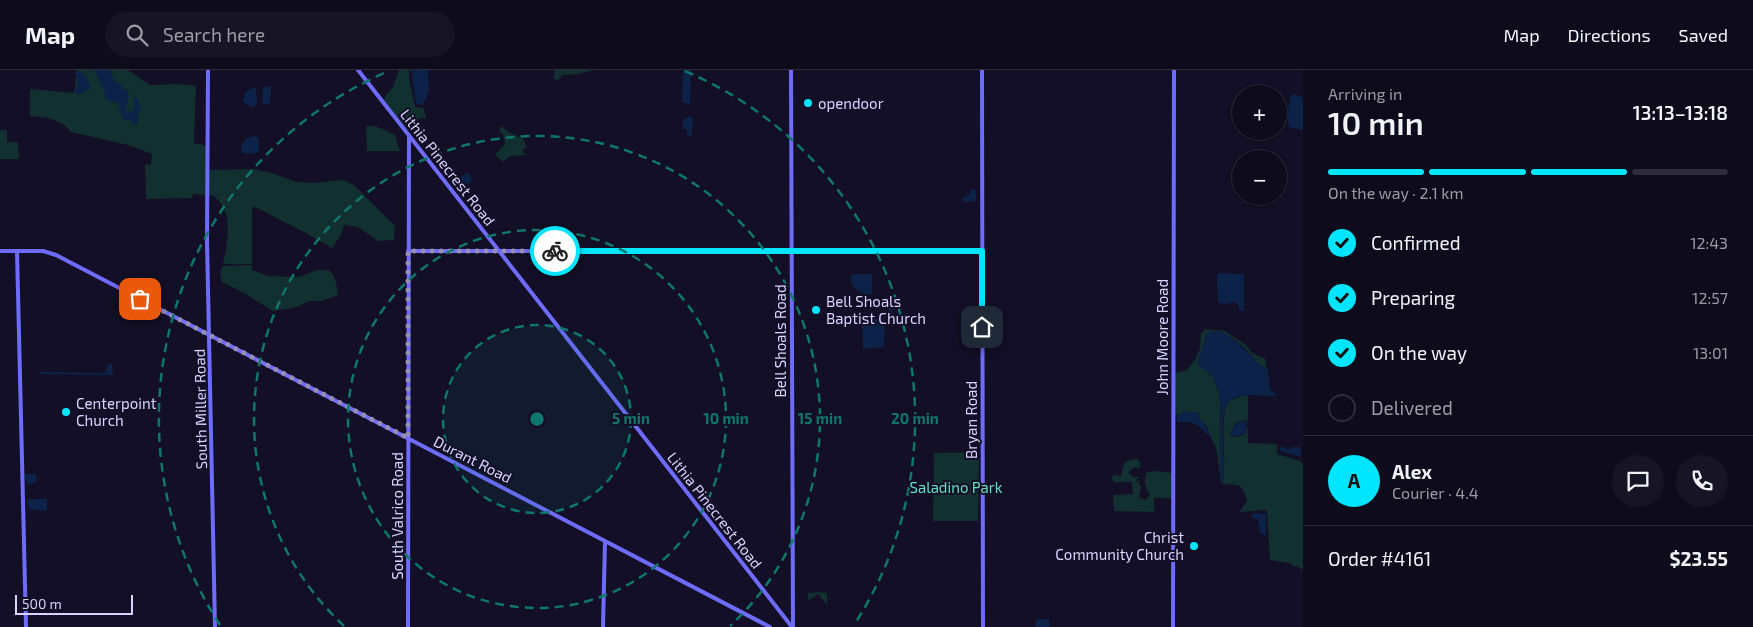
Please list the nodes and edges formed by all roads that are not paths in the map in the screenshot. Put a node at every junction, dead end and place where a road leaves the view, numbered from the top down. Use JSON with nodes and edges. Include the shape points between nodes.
{"nodes":[{"id":1,"x":208,"y":70,"type":"edge"},
{"id":2,"x":358,"y":70,"type":"edge"},
{"id":3,"x":791,"y":70,"type":"edge"},
{"id":4,"x":982,"y":70,"type":"edge"},
{"id":5,"x":1174,"y":70,"type":"edge"},
{"id":6,"x":407,"y":136,"type":"junction"},
{"id":7,"x":17,"y":251,"type":"junction"},
{"id":8,"x":408,"y":251,"type":"junction"},
{"id":9,"x":499,"y":251,"type":"junction"},
{"id":10,"x":791,"y":251,"type":"junction"},
{"id":11,"x":982,"y":251,"type":"junction"},
{"id":12,"x":0,"y":252,"type":"edge"},
{"id":13,"x":209,"y":335,"type":"junction"},
{"id":14,"x":408,"y":438,"type":"junction"},
{"id":15,"x":605,"y":541,"type":"junction"},
{"id":16,"x":760,"y":586,"type":"junction"},
{"id":17,"x":792,"y":612,"type":"junction"},
{"id":18,"x":788,"y":619,"type":"junction"},
{"id":19,"x":26,"y":627,"type":"edge"},
{"id":20,"x":216,"y":627,"type":"edge"},
{"id":21,"x":408,"y":627,"type":"edge"},
{"id":22,"x":603,"y":627,"type":"edge"},
{"id":23,"x":770,"y":627,"type":"edge"},
{"id":24,"x":793,"y":627,"type":"edge"},
{"id":25,"x":983,"y":627,"type":"edge"},
{"id":26,"x":1174,"y":627,"type":"edge"}],
"edges":[{"from":1,"to":13,"type":"street","name":"South Miller Road"},
{"from":2,"to":6,"type":"street","name":"Lithia Pinecrest Road"},
{"from":3,"to":10,"type":"street","name":"Bell Shoals Road"},
{"from":4,"to":11,"type":"street","name":"Bryan Road"},
{"from":5,"to":26,"type":"street","name":"John Moore Road"},
{"from":6,"to":8,"type":"street","name":"South Valrico Road"},
{"from":6,"to":9,"type":"street","name":"Lithia Pinecrest Road"},
{"from":7,"to":12,"type":"street","name":"Durant Road"},
{"from":7,"to":13,"type":"street","name":"Durant Road","via":[[53,254]]},
{"from":7,"to":19,"type":"street"},
{"from":8,"to":9,"type":"street"},
{"from":8,"to":14,"type":"street","name":"South Valrico Road"},
{"from":9,"to":10,"type":"street"},
{"from":9,"to":16,"type":"street","name":"Lithia Pinecrest Road"},
{"from":10,"to":11,"type":"street"},
{"from":10,"to":17,"type":"street","name":"Bell Shoals Road"},
{"from":11,"to":25,"type":"street","name":"Bryan Road"},
{"from":13,"to":14,"type":"street","name":"Durant Road"},
{"from":13,"to":20,"type":"street","name":"South Miller Road"},
{"from":14,"to":15,"type":"street","name":"Durant Road"},
{"from":14,"to":21,"type":"street","name":"South Valrico Road"},
{"from":15,"to":22,"type":"street"},
{"from":15,"to":23,"type":"street","name":"Durant Road"},
{"from":16,"to":18,"type":"street","name":"Lithia Pinecrest Road"},
{"from":16,"to":24,"type":"street","name":"Lithia Pinecrest Road"},
{"from":17,"to":18,"type":"street"},
{"from":17,"to":24,"type":"street","name":"Bell Shoals Road"},
{"from":18,"to":24,"type":"street","name":"Lithia Pinecrest Road"}]}
